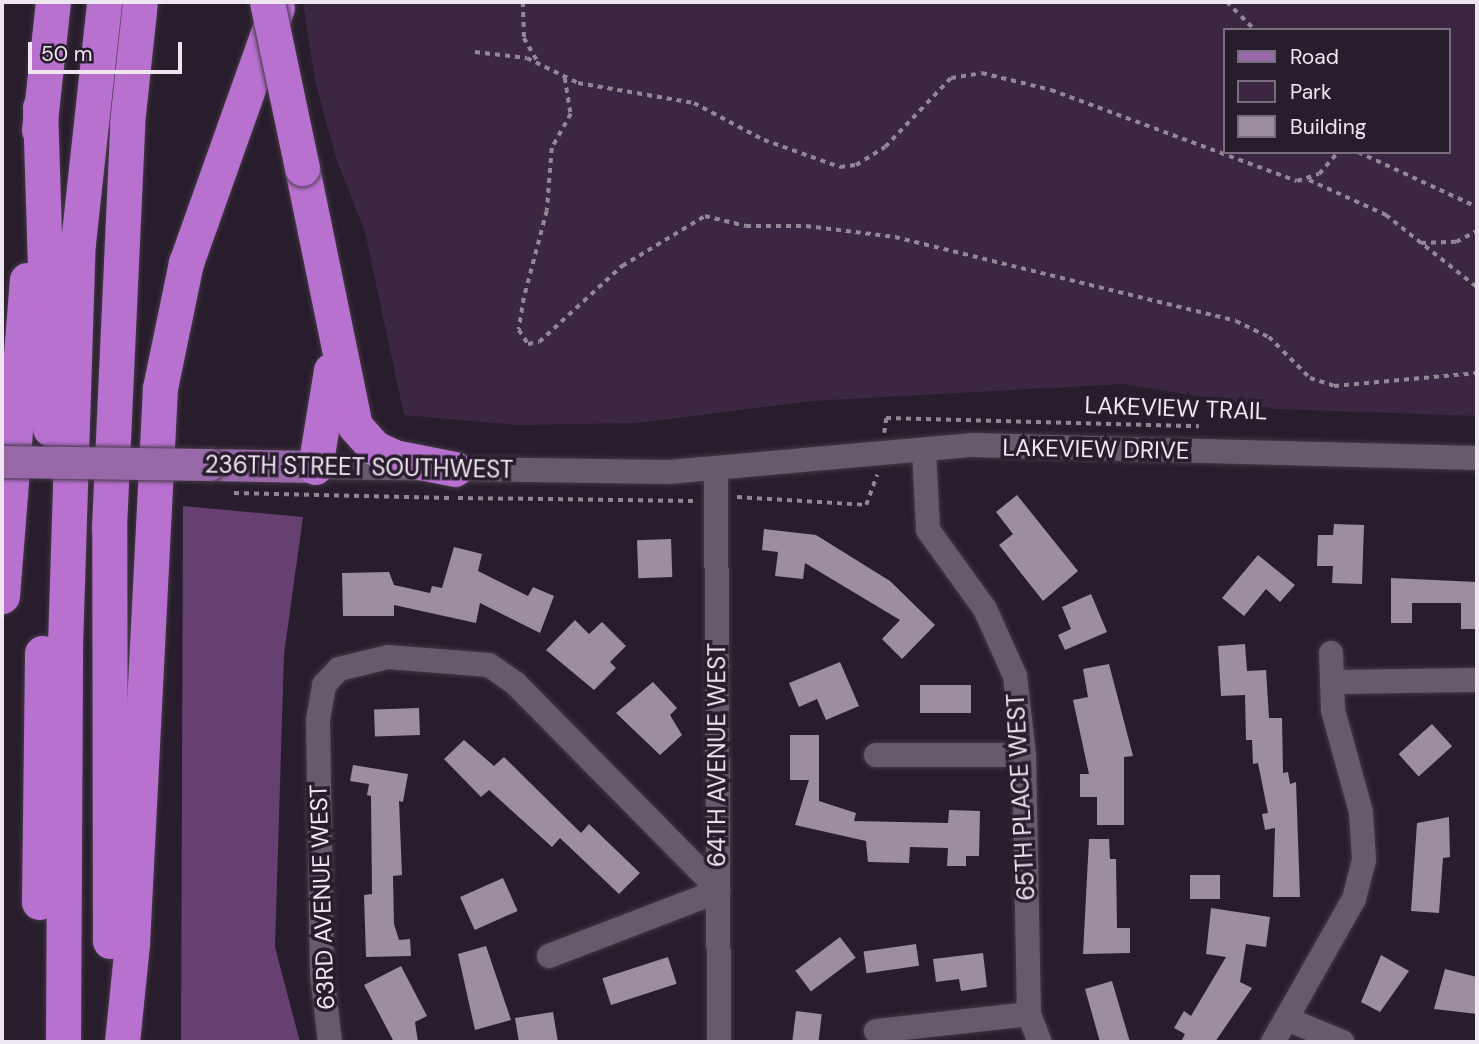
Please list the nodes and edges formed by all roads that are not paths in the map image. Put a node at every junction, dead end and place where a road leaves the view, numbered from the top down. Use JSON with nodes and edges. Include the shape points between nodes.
{"nodes":[{"id":1,"x":53,"y":2,"type":"edge"},
{"id":2,"x":104,"y":2,"type":"edge"},
{"id":3,"x":140,"y":2,"type":"edge"},
{"id":4,"x":267,"y":2,"type":"edge"},
{"id":5,"x":279,"y":2,"type":"edge"},
{"id":6,"x":40,"y":107,"type":"junction"},
{"id":7,"x":334,"y":343,"type":"junction"},
{"id":8,"x":924,"y":450,"type":"junction"},
{"id":9,"x":1477,"y":458,"type":"edge"},
{"id":10,"x":2,"y":462,"type":"edge"},
{"id":11,"x":315,"y":467,"type":"junction"},
{"id":12,"x":455,"y":469,"type":"junction"},
{"id":13,"x":716,"y":469,"type":"junction"},
{"id":14,"x":2,"y":596,"type":"edge"},
{"id":15,"x":1332,"y":653,"type":"dead end"},
{"id":16,"x":1477,"y":680,"type":"edge"},
{"id":17,"x":1332,"y":682,"type":"junction"},
{"id":18,"x":876,"y":755,"type":"dead end"},
{"id":19,"x":1024,"y":755,"type":"junction"},
{"id":20,"x":718,"y":890,"type":"junction"},
{"id":21,"x":549,"y":956,"type":"dead end"},
{"id":22,"x":1029,"y":1014,"type":"junction"},
{"id":23,"x":1287,"y":1019,"type":"junction"},
{"id":24,"x":876,"y":1031,"type":"dead end"},
{"id":25,"x":40,"y":1042,"type":"edge"},
{"id":26,"x":62,"y":1042,"type":"edge"},
{"id":27,"x":111,"y":1042,"type":"edge"},
{"id":28,"x":122,"y":1042,"type":"edge"},
{"id":29,"x":330,"y":1042,"type":"edge"},
{"id":30,"x":719,"y":1042,"type":"edge"},
{"id":31,"x":1040,"y":1042,"type":"edge"},
{"id":32,"x":1273,"y":1042,"type":"edge"},
{"id":33,"x":1342,"y":1042,"type":"edge"}],
"edges":[{"from":1,"to":6,"type":"highway"},
{"from":2,"to":26,"type":"highway","via":[[78,243],[65,646]]},
{"from":3,"to":27,"type":"highway","via":[[127,122],[109,527]]},
{"from":4,"to":7,"type":"highway","bridge":true,"via":[[323,255]]},
{"from":5,"to":28,"type":"highway","via":[[186,263],[160,388],[132,944]]},
{"from":6,"to":14,"type":"highway"},
{"from":6,"to":25,"type":"highway","via":[[50,417],[39,736]]},
{"from":7,"to":11,"type":"highway"},
{"from":7,"to":12,"type":"highway","via":[[346,405],[363,437],[394,457]]},
{"from":8,"to":9,"type":"street","name":"LAKEVIEW DRIVE","via":[[973,445]]},
{"from":8,"to":13,"type":"street","name":"LAKEVIEW DRIVE"},
{"from":8,"to":19,"type":"street","name":"65TH PLACE WEST","via":[[928,530],[985,609],[1015,676]]},
{"from":10,"to":11,"type":"main road","name":"236TH STREET SOUTHWEST","bridge":true},
{"from":11,"to":12,"type":"street","name":"236TH STREET SOUTHWEST"},
{"from":12,"to":13,"type":"street","name":"236TH STREET SOUTHWEST"},
{"from":13,"to":20,"type":"street","name":"64TH AVENUE WEST"},
{"from":15,"to":17,"type":"street"},
{"from":16,"to":17,"type":"street"},
{"from":17,"to":23,"type":"street","via":[[1338,738],[1361,813],[1364,860],[1354,899]]},
{"from":18,"to":19,"type":"street"},
{"from":19,"to":22,"type":"street","name":"65TH PLACE WEST"},
{"from":20,"to":21,"type":"street"},
{"from":20,"to":29,"type":"street","name":"63RD AVENUE WEST","via":[[579,745],[489,665],[388,657],[339,669],[324,685],[318,701],[322,974]]},
{"from":20,"to":30,"type":"street","name":"64TH AVENUE WEST"},
{"from":22,"to":24,"type":"street"},
{"from":22,"to":31,"type":"street","name":"65TH PLACE WEST"},
{"from":23,"to":32,"type":"street"},
{"from":23,"to":33,"type":"street"}]}
